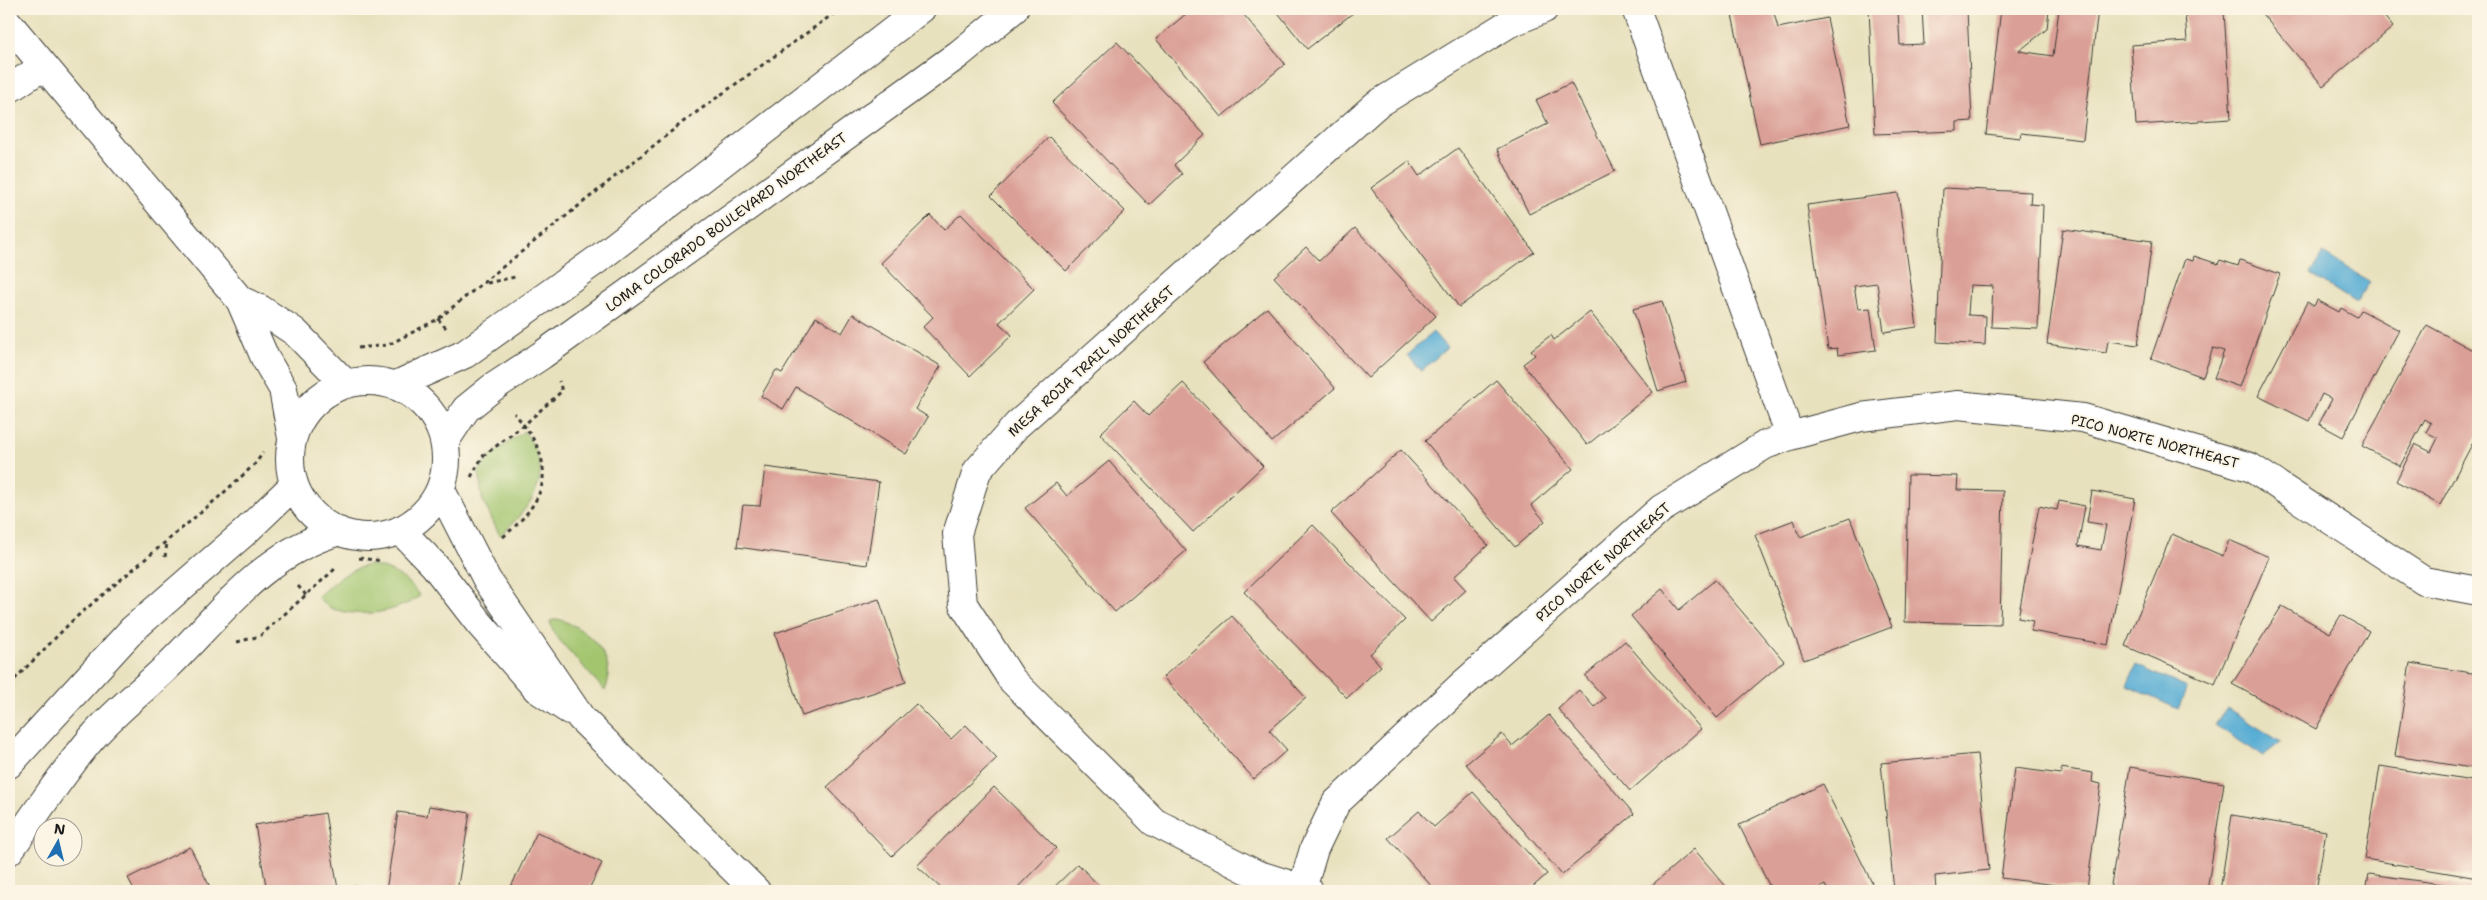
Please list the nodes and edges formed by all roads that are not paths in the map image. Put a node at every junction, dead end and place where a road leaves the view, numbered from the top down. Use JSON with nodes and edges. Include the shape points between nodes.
{"nodes":[{"id":1,"x":921,"y":9,"type":"edge"},
{"id":2,"x":1014,"y":9,"type":"edge"},
{"id":3,"x":1544,"y":9,"type":"edge"},
{"id":4,"x":1636,"y":9,"type":"edge"},
{"id":5,"x":9,"y":24,"type":"edge"},
{"id":6,"x":44,"y":66,"type":"junction"},
{"id":7,"x":9,"y":89,"type":"edge"},
{"id":8,"x":240,"y":300,"type":"junction"},
{"id":9,"x":345,"y":383,"type":"junction"},
{"id":10,"x":396,"y":385,"type":"junction"},
{"id":11,"x":1790,"y":436,"type":"junction"},
{"id":12,"x":292,"y":438,"type":"junction"},
{"id":13,"x":445,"y":441,"type":"junction"},
{"id":14,"x":294,"y":485,"type":"junction"},
{"id":15,"x":440,"y":490,"type":"junction"},
{"id":16,"x":400,"y":530,"type":"junction"},
{"id":17,"x":338,"y":531,"type":"junction"},
{"id":18,"x":2478,"y":591,"type":"edge"},
{"id":19,"x":581,"y":718,"type":"junction"},
{"id":20,"x":9,"y":764,"type":"edge"},
{"id":21,"x":9,"y":851,"type":"edge"},
{"id":22,"x":1306,"y":890,"type":"edge"},
{"id":23,"x":756,"y":891,"type":"edge"}],
"edges":[{"from":1,"to":10,"type":"street","via":[[591,265],[465,354]]},
{"from":2,"to":13,"type":"street","name":"LOMA COLORADO BOULEVARD NORTHEAST","via":[[951,60],[492,388],[466,409]]},
{"from":3,"to":22,"type":"street","name":"MESA ROJA TRAIL NORTHEAST","via":[[1508,24],[1376,105],[1017,425],[977,471],[957,534],[963,604],[1012,680],[1154,822],[1256,874]]},
{"from":4,"to":11,"type":"street"},
{"from":5,"to":6,"type":"street"},
{"from":6,"to":7,"type":"street"},
{"from":6,"to":8,"type":"street"},
{"from":8,"to":9,"type":"street","via":[[295,332]]},
{"from":8,"to":12,"type":"street","via":[[265,358],[283,389]]},
{"from":9,"to":10,"type":"street","via":[[371,380]]},
{"from":9,"to":12,"type":"street","via":[[322,395],[304,414]]},
{"from":10,"to":13,"type":"street","via":[[418,398],[435,417]]},
{"from":11,"to":18,"type":"street","name":"PICO NORTE NORTHEAST","via":[[1861,417],[1958,405],[2083,418],[2250,467],[2424,581]]},
{"from":11,"to":22,"type":"street","name":"PICO NORTE NORTHEAST","via":[[1765,445],[1661,509],[1336,803],[1314,849]]},
{"from":12,"to":14,"type":"street","via":[[289,461]]},
{"from":13,"to":15,"type":"street","via":[[446,474]]},
{"from":14,"to":17,"type":"street","via":[[304,504],[319,520]]},
{"from":14,"to":20,"type":"street","via":[[133,629]]},
{"from":15,"to":16,"type":"street","via":[[424,514]]},
{"from":15,"to":19,"type":"street","via":[[487,580]]},
{"from":16,"to":17,"type":"street","via":[[380,536]]},
{"from":16,"to":19,"type":"street","via":[[434,564],[479,623],[537,689]]},
{"from":17,"to":21,"type":"street","via":[[296,547],[237,593],[176,658],[92,738]]},
{"from":19,"to":23,"type":"street"}]}
